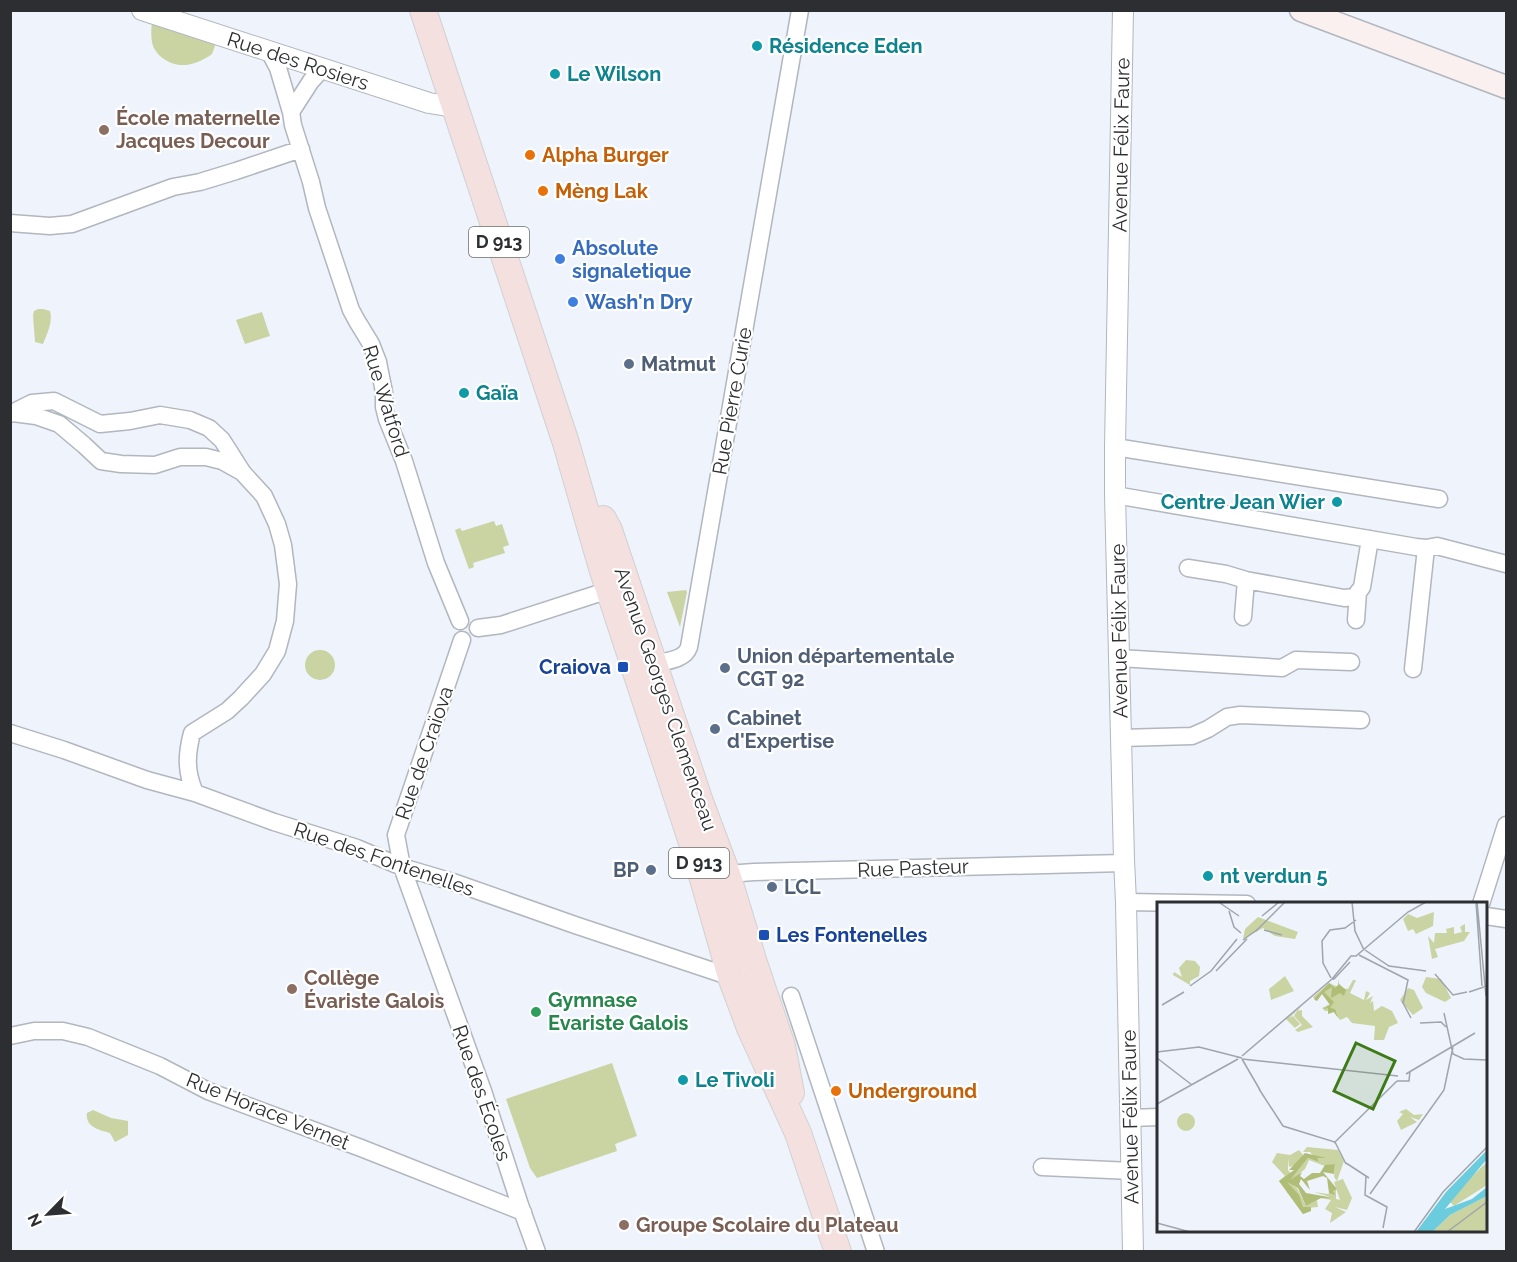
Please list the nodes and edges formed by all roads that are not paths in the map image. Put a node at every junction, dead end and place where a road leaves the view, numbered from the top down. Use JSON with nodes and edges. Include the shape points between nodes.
{"nodes":[{"id":1,"x":142,"y":10,"type":"edge"},
{"id":2,"x":423,"y":10,"type":"edge"},
{"id":3,"x":800,"y":10,"type":"edge"},
{"id":4,"x":1123,"y":10,"type":"edge"},
{"id":5,"x":1301,"y":10,"type":"edge"},
{"id":6,"x":270,"y":53,"type":"junction"},
{"id":7,"x":322,"y":69,"type":"junction"},
{"id":8,"x":1506,"y":87,"type":"edge"},
{"id":9,"x":451,"y":98,"type":"junction"},
{"id":10,"x":291,"y":112,"type":"junction"},
{"id":11,"x":301,"y":149,"type":"junction"},
{"id":12,"x":10,"y":223,"type":"edge"},
{"id":13,"x":12,"y":413,"type":"edge"},
{"id":14,"x":566,"y":443,"type":"junction"},
{"id":15,"x":1115,"y":447,"type":"junction"},
{"id":16,"x":243,"y":473,"type":"junction"},
{"id":17,"x":1115,"y":495,"type":"junction"},
{"id":18,"x":1439,"y":499,"type":"dead end"},
{"id":19,"x":1370,"y":539,"type":"junction"},
{"id":20,"x":1425,"y":548,"type":"junction"},
{"id":21,"x":1506,"y":564,"type":"edge"},
{"id":22,"x":1188,"y":568,"type":"dead end"},
{"id":23,"x":1246,"y":580,"type":"junction"},
{"id":24,"x":609,"y":590,"type":"junction"},
{"id":25,"x":1358,"y":592,"type":"junction"},
{"id":26,"x":1243,"y":617,"type":"dead end"},
{"id":27,"x":1356,"y":620,"type":"dead end"},
{"id":28,"x":460,"y":621,"type":"junction"},
{"id":29,"x":478,"y":628,"type":"junction"},
{"id":30,"x":462,"y":640,"type":"junction"},
{"id":31,"x":1119,"y":658,"type":"junction"},
{"id":32,"x":1351,"y":662,"type":"dead end"},
{"id":33,"x":653,"y":664,"type":"junction"},
{"id":34,"x":1413,"y":669,"type":"dead end"},
{"id":35,"x":1361,"y":720,"type":"dead end"},
{"id":36,"x":10,"y":733,"type":"edge"},
{"id":37,"x":1121,"y":738,"type":"junction"},
{"id":38,"x":195,"y":793,"type":"junction"},
{"id":39,"x":1506,"y":825,"type":"edge"},
{"id":40,"x":1124,"y":863,"type":"junction"},
{"id":41,"x":402,"y":867,"type":"junction"},
{"id":42,"x":716,"y":881,"type":"junction"},
{"id":43,"x":1126,"y":902,"type":"junction"},
{"id":44,"x":1157,"y":902,"type":"edge"},
{"id":45,"x":1481,"y":902,"type":"edge"},
{"id":46,"x":1487,"y":916,"type":"edge"},
{"id":47,"x":1506,"y":919,"type":"edge"},
{"id":48,"x":754,"y":963,"type":"junction"},
{"id":49,"x":731,"y":977,"type":"junction"},
{"id":50,"x":791,"y":996,"type":"dead end"},
{"id":51,"x":10,"y":1036,"type":"edge"},
{"id":52,"x":1157,"y":1117,"type":"edge"},
{"id":53,"x":1131,"y":1118,"type":"junction"},
{"id":54,"x":798,"y":1133,"type":"junction"},
{"id":55,"x":1042,"y":1167,"type":"dead end"},
{"id":56,"x":1132,"y":1171,"type":"junction"},
{"id":57,"x":523,"y":1212,"type":"junction"},
{"id":58,"x":537,"y":1251,"type":"edge"},
{"id":59,"x":838,"y":1251,"type":"edge"},
{"id":60,"x":876,"y":1251,"type":"edge"},
{"id":61,"x":1133,"y":1251,"type":"edge"}],
"edges":[{"from":1,"to":6,"type":"street","name":"Rue des Rosiers"},
{"from":2,"to":9,"type":"main road","number":"D 913"},
{"from":3,"to":33,"type":"street","name":"Rue Pierre Curie","via":[[689,647],[682,657]]},
{"from":4,"to":15,"type":"street","name":"Avenue Félix Faure"},
{"from":5,"to":8,"type":"main road"},
{"from":6,"to":7,"type":"street","name":"Rue des Rosiers"},
{"from":6,"to":10,"type":"street","name":"Rue Watford"},
{"from":7,"to":9,"type":"street","name":"Rue des Rosiers","via":[[429,104]]},
{"from":7,"to":10,"type":"street"},
{"from":9,"to":14,"type":"main road","name":"Avenue Georges Clemenceau","number":"D 913"},
{"from":10,"to":11,"type":"street","name":"Rue Watford"},
{"from":11,"to":12,"type":"street","via":[[173,187],[72,224]]},
{"from":11,"to":28,"type":"street","name":"Rue Watford","via":[[351,310],[378,362],[387,419]]},
{"from":13,"to":16,"type":"street","via":[[59,424],[100,461],[155,465],[180,457],[206,457]]},
{"from":13,"to":16,"type":"street","via":[[32,403],[54,401],[100,424],[160,415],[190,420],[209,428],[222,440]]},
{"from":14,"to":24,"type":"main road","name":"Avenue Georges Clemenceau","number":"D 913"},
{"from":14,"to":33,"type":"main road","name":"Avenue Georges Clemenceau","number":"D 913","via":[[609,530]]},
{"from":15,"to":17,"type":"street","name":"Avenue Félix Faure"},
{"from":15,"to":18,"type":"street"},
{"from":16,"to":38,"type":"street","via":[[264,496],[284,545],[288,584],[285,621],[277,651],[263,674],[227,711],[192,734],[188,766]]},
{"from":17,"to":19,"type":"street"},
{"from":17,"to":31,"type":"street","name":"Avenue Félix Faure"},
{"from":19,"to":20,"type":"street"},
{"from":19,"to":25,"type":"street"},
{"from":20,"to":21,"type":"street","via":[[1437,546]]},
{"from":20,"to":34,"type":"street"},
{"from":22,"to":23,"type":"street"},
{"from":23,"to":25,"type":"street","via":[[1344,598],[1355,597]]},
{"from":23,"to":26,"type":"street"},
{"from":24,"to":29,"type":"street","via":[[501,625]]},
{"from":24,"to":42,"type":"main road","name":"Avenue Georges Clemenceau","number":"D 913"},
{"from":25,"to":27,"type":"street"},
{"from":28,"to":29,"type":"street","via":[[474,621]]},
{"from":28,"to":30,"type":"street","via":[[456,631]]},
{"from":29,"to":30,"type":"street","via":[[474,638]]},
{"from":30,"to":41,"type":"street","name":"Rue de Craïova","via":[[396,835]]},
{"from":31,"to":32,"type":"street","via":[[1282,668],[1296,660]]},
{"from":31,"to":37,"type":"street","name":"Avenue Félix Faure"},
{"from":33,"to":42,"type":"main road","name":"Avenue Georges Clemenceau","number":"D 913"},
{"from":35,"to":37,"type":"street","via":[[1240,715],[1227,717],[1192,736]]},
{"from":36,"to":38,"type":"street","name":"Rue des Fontenelles"},
{"from":37,"to":40,"type":"street","name":"Avenue Félix Faure"},
{"from":38,"to":41,"type":"street","name":"Rue des Fontenelles"},
{"from":39,"to":45,"type":"street"},
{"from":40,"to":42,"type":"street","name":"Rue Pasteur","via":[[921,867]]},
{"from":40,"to":43,"type":"street","name":"Avenue Félix Faure"},
{"from":41,"to":49,"type":"street","name":"Rue des Fontenelles"},
{"from":41,"to":57,"type":"street","name":"Rue des Écoles"},
{"from":42,"to":48,"type":"main road","name":"Avenue Georges Clemenceau","number":"D 913"},
{"from":42,"to":49,"type":"main road","name":"Avenue Georges Clemenceau","number":"D 913"},
{"from":43,"to":44,"type":"street"},
{"from":43,"to":53,"type":"street","name":"Avenue Félix Faure"},
{"from":46,"to":47,"type":"street"},
{"from":48,"to":49,"type":"street"},
{"from":48,"to":54,"type":"main road","name":"Avenue Georges Clemenceau","number":"D 913","via":[[782,1046]]},
{"from":49,"to":54,"type":"main road","name":"Avenue Georges Clemenceau","number":"D 913"},
{"from":50,"to":60,"type":"street"},
{"from":51,"to":57,"type":"street","name":"Rue Horace Vernet","via":[[63,1031],[88,1037],[160,1066],[208,1091]]},
{"from":52,"to":53,"type":"street"},
{"from":53,"to":56,"type":"street","name":"Avenue Félix Faure"},
{"from":54,"to":59,"type":"main road","name":"Avenue Georges Clemenceau","number":"D 913"},
{"from":55,"to":56,"type":"street"},
{"from":56,"to":61,"type":"street","name":"Avenue Félix Faure"},
{"from":57,"to":58,"type":"street","name":"Rue des Écoles"}]}
